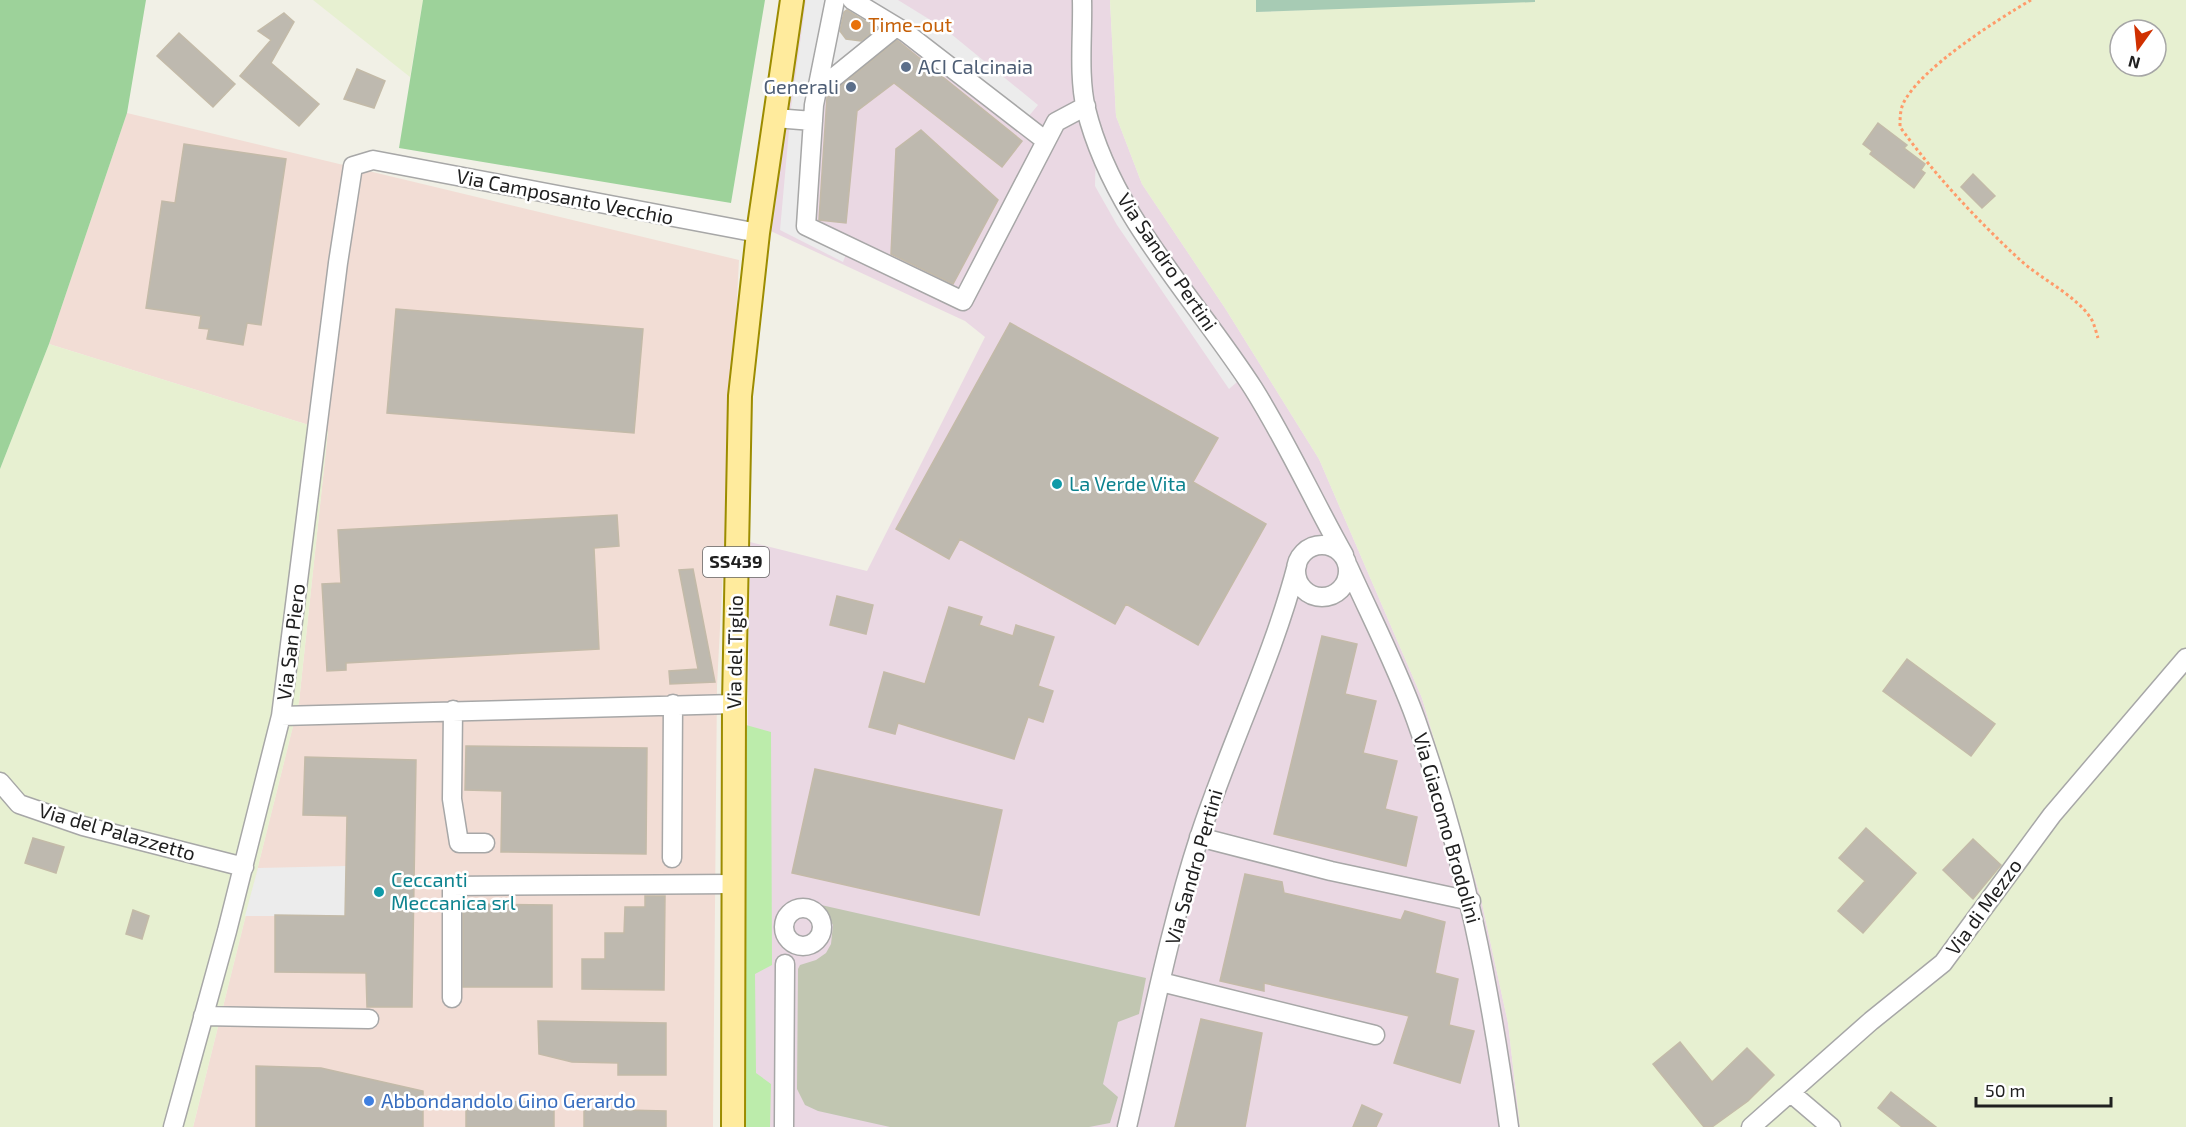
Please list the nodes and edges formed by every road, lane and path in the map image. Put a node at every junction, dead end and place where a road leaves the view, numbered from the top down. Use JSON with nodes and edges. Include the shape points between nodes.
{"nodes":[{"id":1,"x":792,"y":0,"type":"edge"},
{"id":2,"x":835,"y":0,"type":"edge"},
{"id":3,"x":852,"y":0,"type":"edge"},
{"id":4,"x":1082,"y":0,"type":"edge"},
{"id":5,"x":2031,"y":0,"type":"edge"},
{"id":6,"x":896,"y":27,"type":"junction"},
{"id":7,"x":817,"y":91,"type":"junction"},
{"id":8,"x":1086,"y":106,"type":"junction"},
{"id":9,"x":775,"y":118,"type":"junction"},
{"id":10,"x":813,"y":121,"type":"junction"},
{"id":11,"x":1046,"y":141,"type":"junction"},
{"id":12,"x":373,"y":160,"type":"joint"},
{"id":13,"x":758,"y":233,"type":"junction"},
{"id":14,"x":2098,"y":338,"type":"dead end"},
{"id":15,"x":1315,"y":504,"type":"junction"},
{"id":16,"x":1300,"y":559,"type":"junction"},
{"id":17,"x":1346,"y":561,"type":"junction"},
{"id":18,"x":1327,"y":597,"type":"junction"},
{"id":19,"x":1367,"y":608,"type":"junction"},
{"id":20,"x":1284,"y":615,"type":"junction"},
{"id":21,"x":2186,"y":658,"type":"edge"},
{"id":22,"x":673,"y":704,"type":"junction"},
{"id":23,"x":734,"y":704,"type":"junction"},
{"id":24,"x":453,"y":710,"type":"junction"},
{"id":25,"x":281,"y":716,"type":"junction"},
{"id":26,"x":0,"y":782,"type":"edge"},
{"id":27,"x":1199,"y":837,"type":"junction"},
{"id":28,"x":485,"y":843,"type":"dead end"},
{"id":29,"x":672,"y":858,"type":"dead end"},
{"id":30,"x":244,"y":867,"type":"junction"},
{"id":31,"x":734,"y":884,"type":"junction"},
{"id":32,"x":1471,"y":901,"type":"junction"},
{"id":33,"x":784,"y":930,"type":"junction"},
{"id":34,"x":804,"y":946,"type":"junction"},
{"id":35,"x":785,"y":964,"type":"junction"},
{"id":36,"x":1161,"y":982,"type":"junction"},
{"id":37,"x":452,"y":998,"type":"dead end"},
{"id":38,"x":203,"y":1016,"type":"junction"},
{"id":39,"x":369,"y":1019,"type":"dead end"},
{"id":40,"x":1375,"y":1035,"type":"dead end"},
{"id":41,"x":1791,"y":1093,"type":"junction"},
{"id":42,"x":173,"y":1127,"type":"edge"},
{"id":43,"x":733,"y":1127,"type":"edge"},
{"id":44,"x":784,"y":1127,"type":"edge"},
{"id":45,"x":1127,"y":1127,"type":"edge"},
{"id":46,"x":1509,"y":1127,"type":"edge"},
{"id":47,"x":1751,"y":1127,"type":"edge"},
{"id":48,"x":1831,"y":1127,"type":"edge"}],
"edges":[{"from":1,"to":9,"type":"main road","name":"Via del Tiglio","number":"SS439"},
{"from":2,"to":7,"type":"street"},
{"from":3,"to":6,"type":"street"},
{"from":4,"to":8,"type":"street","name":"Via Sandro Pertini"},
{"from":5,"to":14,"type":"path","via":[[1999,19],[1923,77],[1903,103],[1900,127],[1921,156],[2021,261],[2090,317]]},
{"from":6,"to":7,"type":"street"},
{"from":6,"to":11,"type":"street"},
{"from":7,"to":10,"type":"street"},
{"from":8,"to":11,"type":"street","via":[[1062,117]]},
{"from":8,"to":15,"type":"street","name":"Via Sandro Pertini","via":[[1096,143],[1125,203],[1252,387],[1284,440]]},
{"from":9,"to":10,"type":"street"},
{"from":9,"to":13,"type":"main road","name":"Via del Tiglio","number":"SS439"},
{"from":10,"to":11,"type":"street","via":[[806,226],[963,301]]},
{"from":12,"to":13,"type":"street","name":"Via Camposanto Vecchio"},
{"from":12,"to":25,"type":"street","name":"Via San Piero","via":[[353,166]]},
{"from":13,"to":23,"type":"main road","name":"Via del Tiglio","number":"SS439","via":[[740,396]]},
{"from":15,"to":16,"type":"street","name":"Via Sandro Pertini","via":[[1315,526]]},
{"from":15,"to":17,"type":"street","name":"Via Sandro Pertini"},
{"from":16,"to":17,"type":"street","via":[[1324,545]]},
{"from":16,"to":18,"type":"street","via":[[1300,584],[1306,591]]},
{"from":16,"to":20,"type":"street","name":"Via Sandro Pertini"},
{"from":17,"to":18,"type":"street","via":[[1345,585]]},
{"from":17,"to":19,"type":"street","name":"Via Giacomo Brodolini"},
{"from":18,"to":19,"type":"street","via":[[1348,596]]},
{"from":18,"to":20,"type":"street","via":[[1299,603]]},
{"from":19,"to":32,"type":"street","name":"Via Giacomo Brodolini","via":[[1415,719]]},
{"from":20,"to":27,"type":"street","name":"Via Sandro Pertini"},
{"from":21,"to":41,"type":"street","name":"Via di Mezzo","via":[[2052,815],[1943,963]]},
{"from":22,"to":23,"type":"street"},
{"from":22,"to":24,"type":"street"},
{"from":22,"to":29,"type":"street"},
{"from":23,"to":31,"type":"main road","name":"Via del Tiglio","number":"SS439"},
{"from":24,"to":25,"type":"street"},
{"from":24,"to":28,"type":"street","via":[[452,799],[459,843]]},
{"from":25,"to":30,"type":"street","name":"Via San Piero"},
{"from":26,"to":30,"type":"street","name":"Via del Palazzetto","via":[[19,804],[83,826]]},
{"from":27,"to":32,"type":"street"},
{"from":27,"to":36,"type":"street","name":"Via Sandro Pertini"},
{"from":30,"to":38,"type":"street","name":"Via San Piero"},
{"from":31,"to":37,"type":"street","via":[[452,886]]},
{"from":31,"to":43,"type":"main road","name":"Via del Tiglio","number":"SS439"},
{"from":32,"to":46,"type":"street","name":"Via Giacomo Brodolini","via":[[1495,1025]]},
{"from":33,"to":34,"type":"street","via":[[792,943]]},
{"from":33,"to":34,"type":"street","via":[[787,916],[794,910],[802,908],[816,913],[821,935]]},
{"from":33,"to":35,"type":"street"},
{"from":34,"to":35,"type":"street","via":[[790,955]]},
{"from":35,"to":44,"type":"street"},
{"from":36,"to":40,"type":"street"},
{"from":36,"to":45,"type":"street","name":"Via Sandro Pertini"},
{"from":38,"to":39,"type":"street"},
{"from":38,"to":42,"type":"street","name":"Via San Piero"},
{"from":41,"to":47,"type":"street","name":"Via di Mezzo"},
{"from":41,"to":48,"type":"street"}]}
